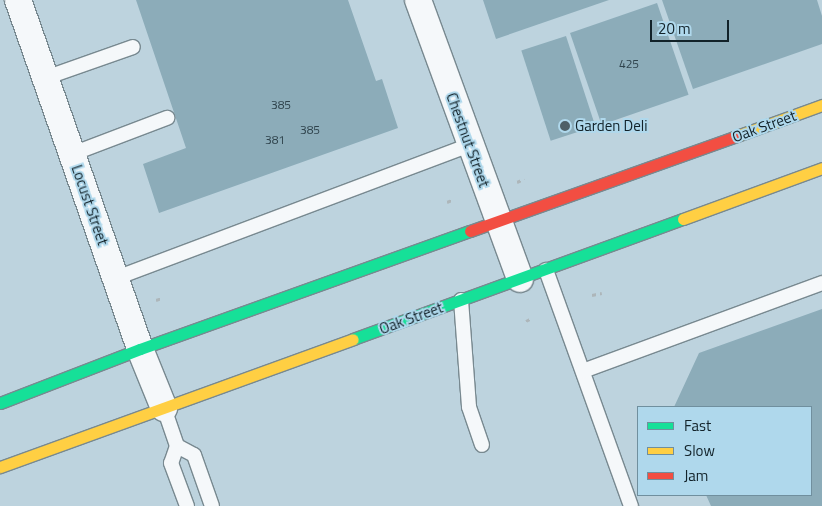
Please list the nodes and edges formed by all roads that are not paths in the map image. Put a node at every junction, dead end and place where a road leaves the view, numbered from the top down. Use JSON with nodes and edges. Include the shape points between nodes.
{"nodes":[{"id":1,"x":19,"y":0,"type":"edge"},
{"id":2,"x":418,"y":0,"type":"edge"},
{"id":3,"x":133,"y":47,"type":"dead end"},
{"id":4,"x":45,"y":78,"type":"junction"},
{"id":5,"x":822,"y":105,"type":"edge"},
{"id":6,"x":167,"y":118,"type":"dead end"},
{"id":7,"x":470,"y":145,"type":"junction"},
{"id":8,"x":72,"y":154,"type":"junction"},
{"id":9,"x":822,"y":168,"type":"edge"},
{"id":10,"x":498,"y":222,"type":"junction"},
{"id":11,"x":546,"y":270,"type":"junction"},
{"id":12,"x":116,"y":278,"type":"junction"},
{"id":13,"x":520,"y":279,"type":"junction"},
{"id":14,"x":822,"y":283,"type":"edge"},
{"id":15,"x":461,"y":300,"type":"junction"},
{"id":16,"x":140,"y":349,"type":"junction"},
{"id":17,"x":582,"y":371,"type":"junction"},
{"id":18,"x":0,"y":403,"type":"edge"},
{"id":19,"x":164,"y":408,"type":"junction"},
{"id":20,"x":482,"y":445,"type":"dead end"},
{"id":21,"x":177,"y":446,"type":"junction"},
{"id":22,"x":0,"y":467,"type":"edge"},
{"id":23,"x":187,"y":506,"type":"edge"},
{"id":24,"x":212,"y":506,"type":"edge"},
{"id":25,"x":631,"y":506,"type":"edge"}],
"edges":[{"from":1,"to":4,"type":"street","name":"Locust Street"},
{"from":2,"to":7,"type":"street","name":"Chestnut Street"},
{"from":3,"to":4,"type":"lane"},
{"from":4,"to":8,"type":"street","name":"Locust Street"},
{"from":5,"to":10,"type":"street","name":"Oak Street"},
{"from":6,"to":8,"type":"lane"},
{"from":7,"to":10,"type":"street","name":"Chestnut Street"},
{"from":7,"to":12,"type":"lane"},
{"from":8,"to":12,"type":"street","name":"Locust Street"},
{"from":9,"to":11,"type":"street","name":"Oak Street"},
{"from":10,"to":13,"type":"street","name":"Chestnut Street"},
{"from":10,"to":16,"type":"street","name":"Oak Street"},
{"from":11,"to":13,"type":"street","name":"Oak Street"},
{"from":11,"to":17,"type":"lane"},
{"from":12,"to":16,"type":"street","name":"Locust Street"},
{"from":13,"to":15,"type":"street","name":"Oak Street"},
{"from":14,"to":17,"type":"lane"},
{"from":15,"to":19,"type":"street","name":"Oak Street"},
{"from":15,"to":20,"type":"lane","via":[[469,407]]},
{"from":16,"to":18,"type":"street","name":"Oak Street"},
{"from":16,"to":19,"type":"street","name":"Locust Street"},
{"from":17,"to":25,"type":"lane"},
{"from":19,"to":21,"type":"lane"},
{"from":19,"to":22,"type":"street","name":"Oak Street"},
{"from":21,"to":23,"type":"lane","via":[[171,463]]},
{"from":21,"to":24,"type":"lane","via":[[194,455]]}]}
